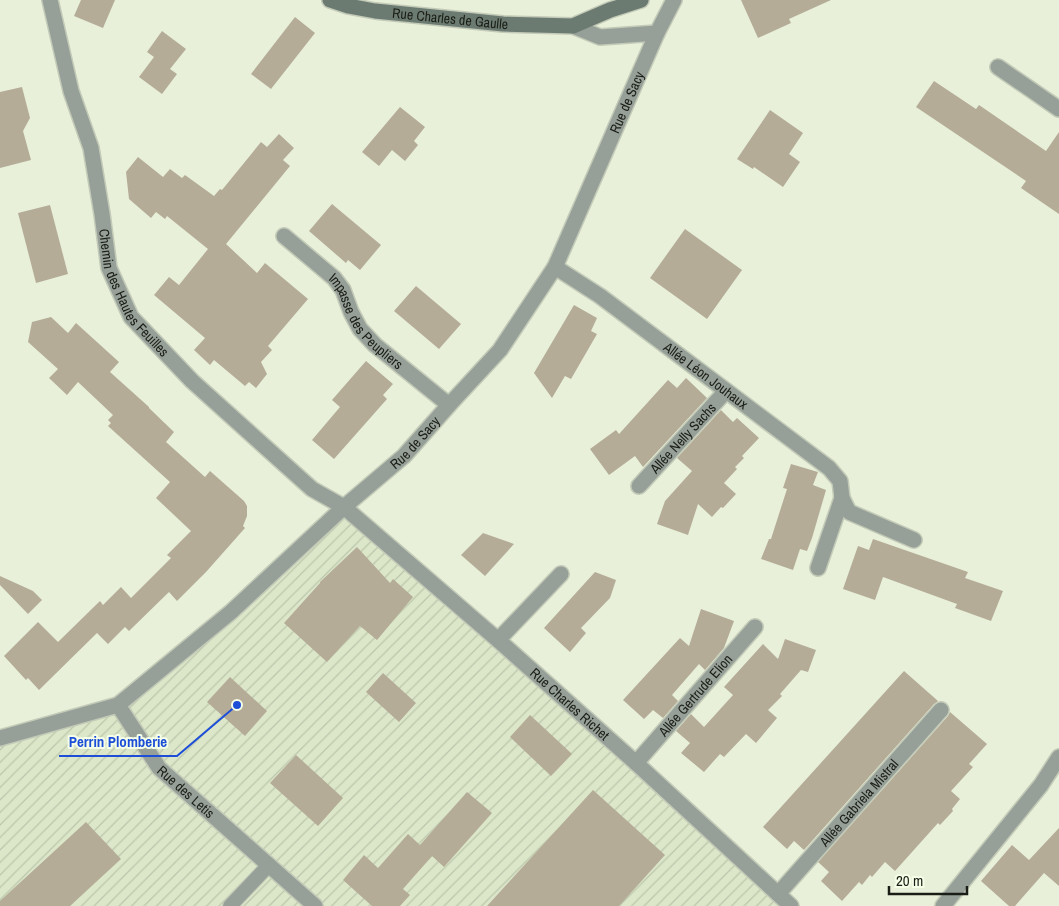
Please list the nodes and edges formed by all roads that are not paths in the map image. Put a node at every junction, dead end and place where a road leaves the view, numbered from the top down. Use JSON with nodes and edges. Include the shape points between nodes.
{"nodes":[{"id":1,"x":50,"y":0,"type":"edge"},
{"id":2,"x":330,"y":0,"type":"edge"},
{"id":3,"x":640,"y":0,"type":"edge"},
{"id":4,"x":674,"y":0,"type":"edge"},
{"id":5,"x":573,"y":26,"type":"junction"},
{"id":6,"x":658,"y":33,"type":"junction"},
{"id":7,"x":998,"y":67,"type":"dead end"},
{"id":8,"x":1059,"y":109,"type":"edge"},
{"id":9,"x":284,"y":236,"type":"dead end"},
{"id":10,"x":555,"y":266,"type":"junction"},
{"id":11,"x":726,"y":391,"type":"junction"},
{"id":12,"x":449,"y":405,"type":"junction"},
{"id":13,"x":639,"y":486,"type":"dead end"},
{"id":14,"x":842,"y":498,"type":"junction"},
{"id":15,"x":344,"y":507,"type":"junction"},
{"id":16,"x":914,"y":540,"type":"dead end"},
{"id":17,"x":818,"y":568,"type":"dead end"},
{"id":18,"x":561,"y":574,"type":"dead end"},
{"id":19,"x":755,"y":627,"type":"dead end"},
{"id":20,"x":498,"y":640,"type":"junction"},
{"id":21,"x":118,"y":704,"type":"junction"},
{"id":22,"x":942,"y":710,"type":"dead end"},
{"id":23,"x":0,"y":738,"type":"edge"},
{"id":24,"x":1059,"y":757,"type":"edge"},
{"id":25,"x":636,"y":763,"type":"junction"},
{"id":26,"x":269,"y":865,"type":"junction"},
{"id":27,"x":778,"y":894,"type":"junction"},
{"id":28,"x":230,"y":906,"type":"edge"},
{"id":29,"x":315,"y":906,"type":"edge"},
{"id":30,"x":791,"y":906,"type":"edge"},
{"id":31,"x":943,"y":906,"type":"edge"}],
"edges":[{"from":1,"to":15,"type":"street","name":"Chemin des Hautes Feuilles","via":[[71,91],[91,148],[109,268],[131,317],[192,381],[312,489]]},
{"from":2,"to":5,"type":"street","name":"Rue Charles de Gaulle","via":[[375,11],[503,24]]},
{"from":3,"to":5,"type":"street","name":"Rue Charles de Gaulle"},
{"from":4,"to":6,"type":"street","name":"Rue de Sacy"},
{"from":5,"to":6,"type":"street","name":"Rue Charles de Gaulle","via":[[600,37]]},
{"from":6,"to":10,"type":"street","name":"Rue de Sacy"},
{"from":7,"to":8,"type":"street"},
{"from":9,"to":12,"type":"street","name":"Impasse des Peupliers","via":[[334,278],[360,328],[375,346]]},
{"from":10,"to":11,"type":"street","name":"Allée Léon Jouhaux"},
{"from":10,"to":12,"type":"street","name":"Rue de Sacy","via":[[500,350]]},
{"from":11,"to":13,"type":"street","name":"Allée Nelly Sachs"},
{"from":11,"to":14,"type":"street","name":"Allée Léon Jouhaux","via":[[829,468],[840,481]]},
{"from":12,"to":15,"type":"street","name":"Rue de Sacy","via":[[404,456]]},
{"from":14,"to":16,"type":"street","name":"Allée Léon Jouhaux","via":[[849,512]]},
{"from":14,"to":17,"type":"street"},
{"from":15,"to":20,"type":"street","name":"Rue Charles Richet"},
{"from":15,"to":21,"type":"street","name":"Rue de Sacy","via":[[231,612]]},
{"from":18,"to":20,"type":"street"},
{"from":19,"to":25,"type":"street","name":"Allée Gertrude Elion"},
{"from":20,"to":25,"type":"street","name":"Rue Charles Richet"},
{"from":21,"to":23,"type":"street","name":"Rue de Sacy"},
{"from":21,"to":26,"type":"street","name":"Rue des Letis","via":[[159,768]]},
{"from":22,"to":27,"type":"street","name":"Allée Gabriela Mistral"},
{"from":24,"to":31,"type":"street","via":[[1041,785]]},
{"from":25,"to":27,"type":"street","name":"Rue Charles Richet"},
{"from":26,"to":28,"type":"lane"},
{"from":26,"to":29,"type":"street","name":"Rue des Letis"},
{"from":27,"to":30,"type":"street","name":"Rue Charles Richet"}]}
